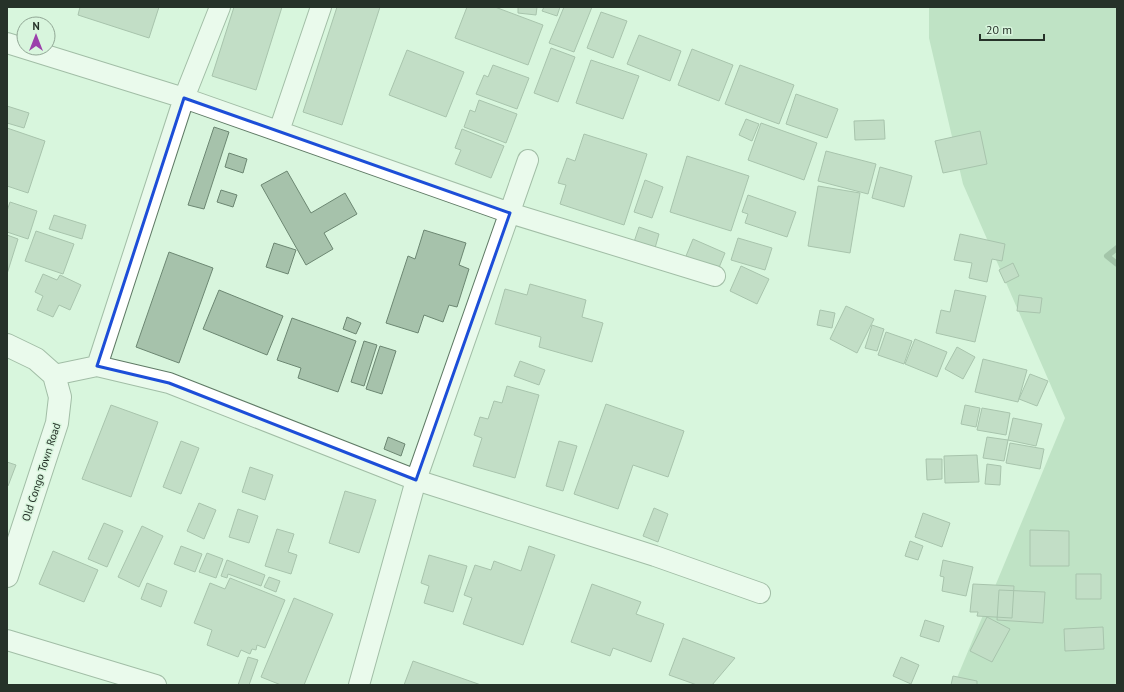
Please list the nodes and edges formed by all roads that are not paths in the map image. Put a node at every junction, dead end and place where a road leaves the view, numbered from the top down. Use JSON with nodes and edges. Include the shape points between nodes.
{"nodes":[{"id":1,"x":220,"y":7,"type":"edge"},
{"id":2,"x":321,"y":7,"type":"edge"},
{"id":3,"x":7,"y":43,"type":"edge"},
{"id":4,"x":184,"y":98,"type":"junction"},
{"id":5,"x":279,"y":131,"type":"junction"},
{"id":6,"x":528,"y":160,"type":"dead end"},
{"id":7,"x":510,"y":213,"type":"junction"},
{"id":8,"x":715,"y":276,"type":"dead end"},
{"id":9,"x":7,"y":345,"type":"edge"},
{"id":10,"x":96,"y":366,"type":"junction"},
{"id":11,"x":54,"y":375,"type":"junction"},
{"id":12,"x":416,"y":480,"type":"junction"},
{"id":13,"x":7,"y":576,"type":"edge"},
{"id":14,"x":760,"y":593,"type":"dead end"},
{"id":15,"x":7,"y":640,"type":"edge"},
{"id":16,"x":156,"y":685,"type":"edge"},
{"id":17,"x":359,"y":685,"type":"edge"}],
"edges":[{"from":1,"to":4,"type":"street"},
{"from":2,"to":5,"type":"street"},
{"from":3,"to":4,"type":"street"},
{"from":4,"to":5,"type":"street"},
{"from":4,"to":10,"type":"street"},
{"from":5,"to":7,"type":"street"},
{"from":6,"to":7,"type":"street"},
{"from":7,"to":8,"type":"street"},
{"from":7,"to":12,"type":"street"},
{"from":9,"to":11,"type":"street","via":[[36,359]]},
{"from":10,"to":11,"type":"street"},
{"from":10,"to":12,"type":"street","via":[[169,383]]},
{"from":11,"to":13,"type":"street","name":"Old Congo Town Road","via":[[60,398],[58,423]]},
{"from":12,"to":14,"type":"street","via":[[656,556]]},
{"from":12,"to":17,"type":"street"},
{"from":15,"to":16,"type":"street"}]}
